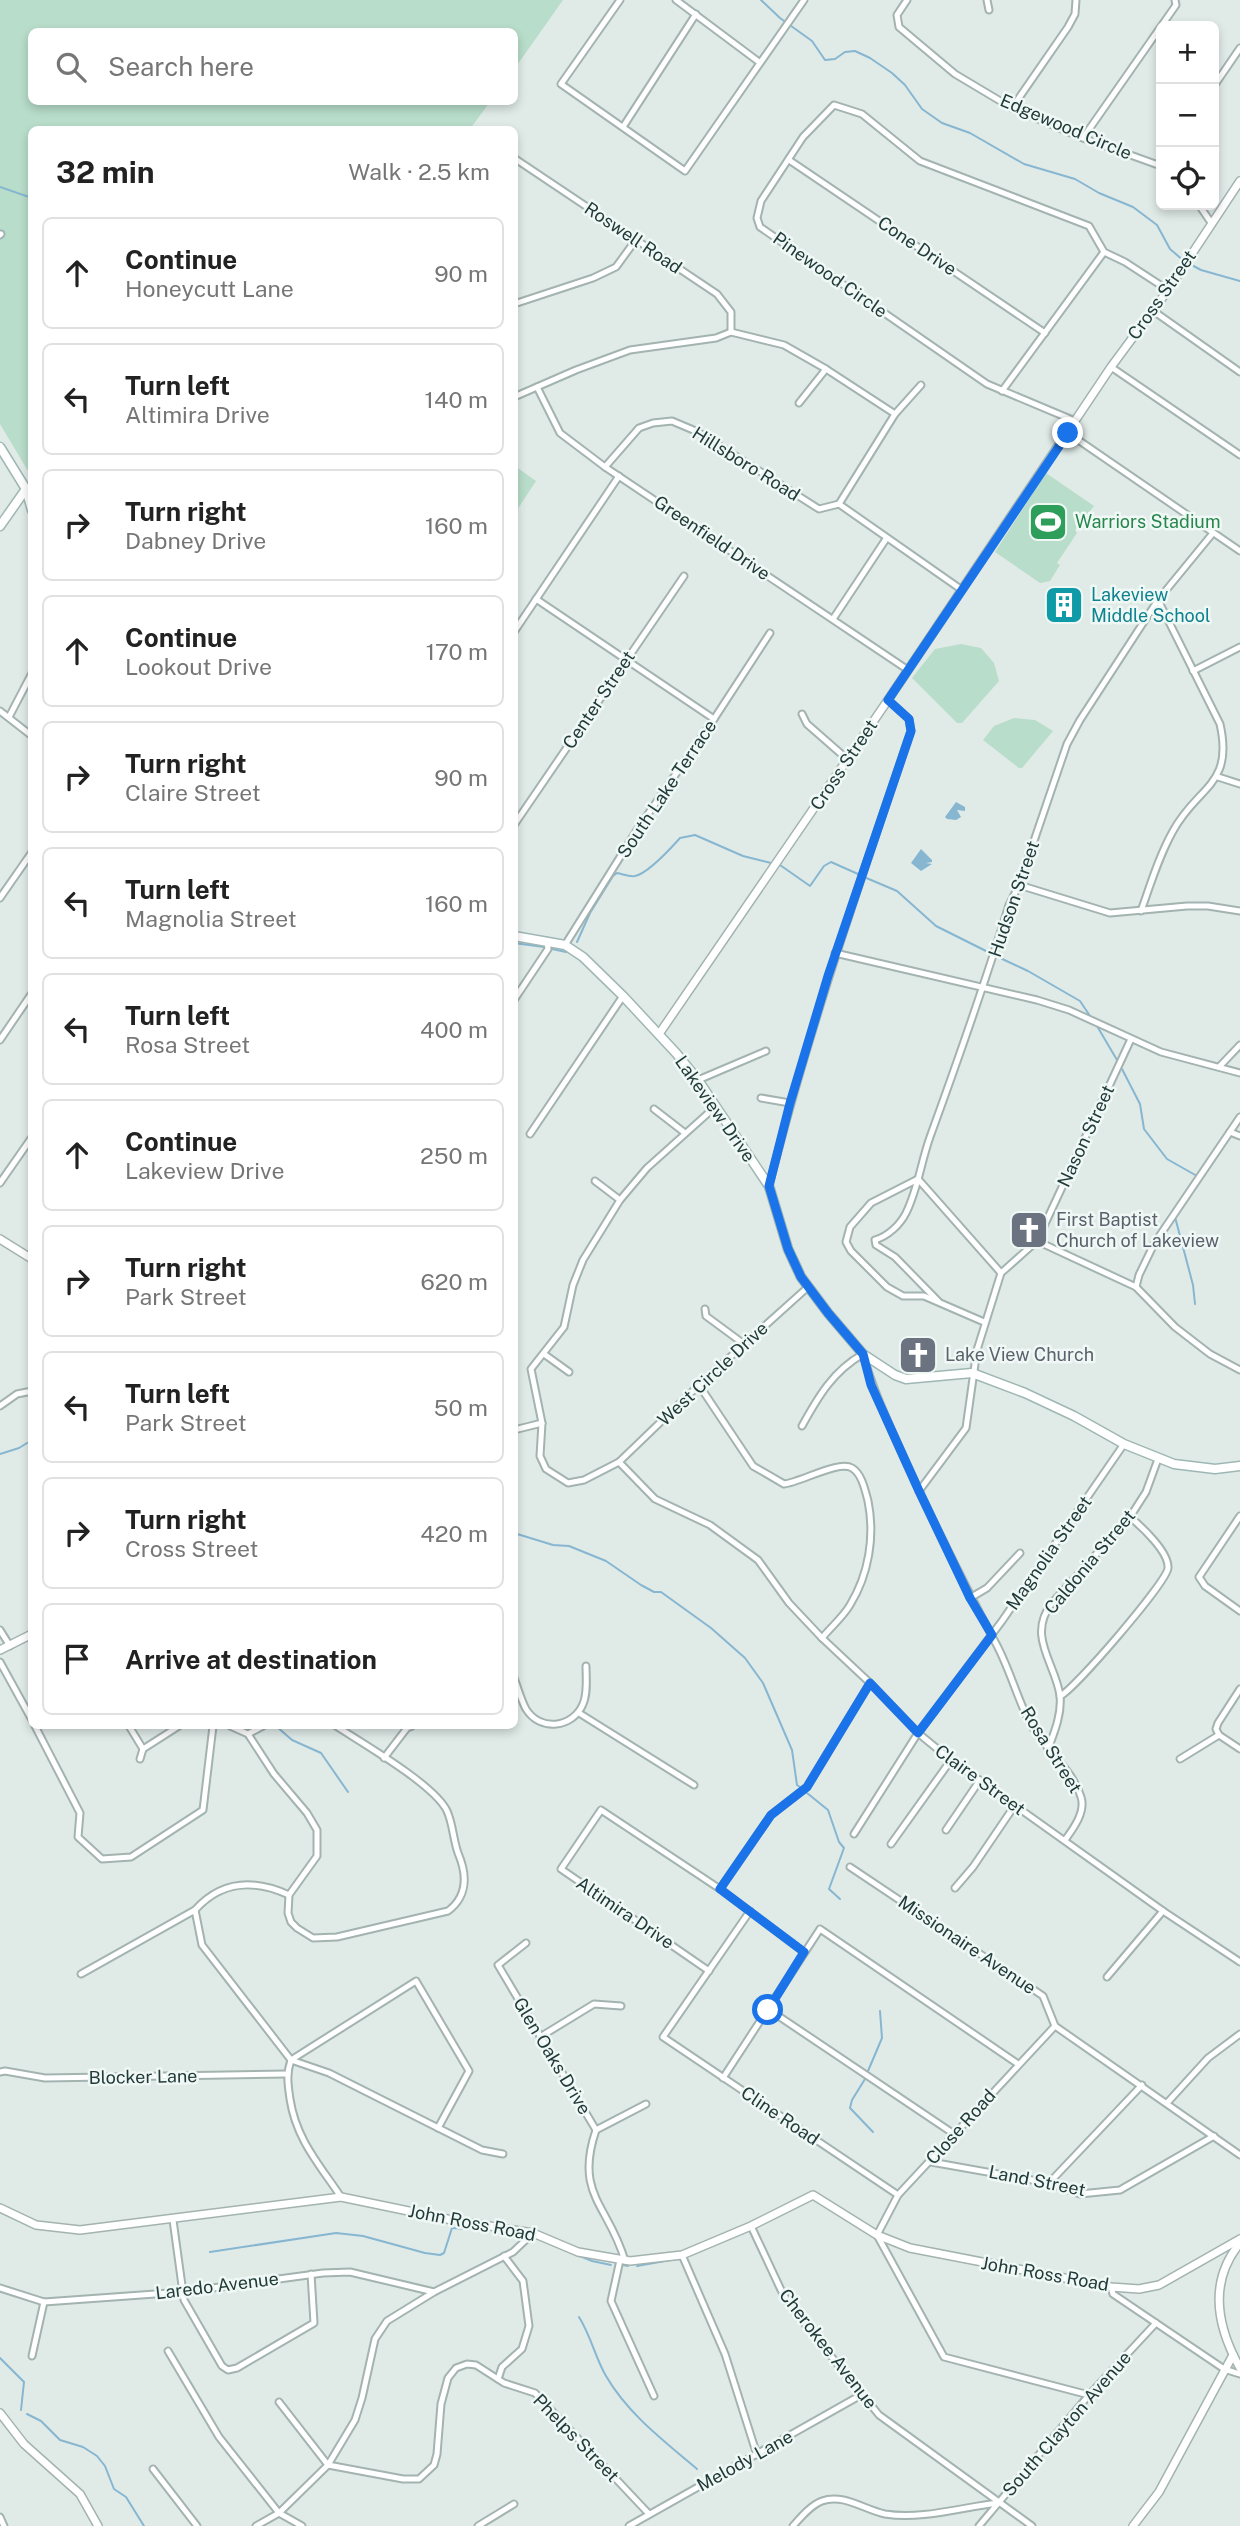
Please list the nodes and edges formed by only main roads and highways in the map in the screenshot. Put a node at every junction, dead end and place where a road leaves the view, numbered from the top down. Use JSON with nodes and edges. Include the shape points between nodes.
{"nodes":[{"id":1,"x":0,"y":447,"type":"edge"},
{"id":2,"x":26,"y":489,"type":"junction"},
{"id":3,"x":28,"y":496,"type":"edge"},
{"id":4,"x":0,"y":526,"type":"edge"},
{"id":5,"x":518,"y":937,"type":"edge"},
{"id":6,"x":1240,"y":1466,"type":"edge"}],
"edges":[{"from":1,"to":2,"type":"main road"},
{"from":2,"to":3,"type":"main road"},
{"from":2,"to":4,"type":"main road"},
{"from":5,"to":6,"type":"main road","name":"Lakeview Drive","via":[[565,945],[592,964],[698,1080],[769,1186],[788,1249],[808,1287],[863,1354],[905,1379],[972,1373],[1026,1393],[1158,1459],[1192,1468]]}]}
